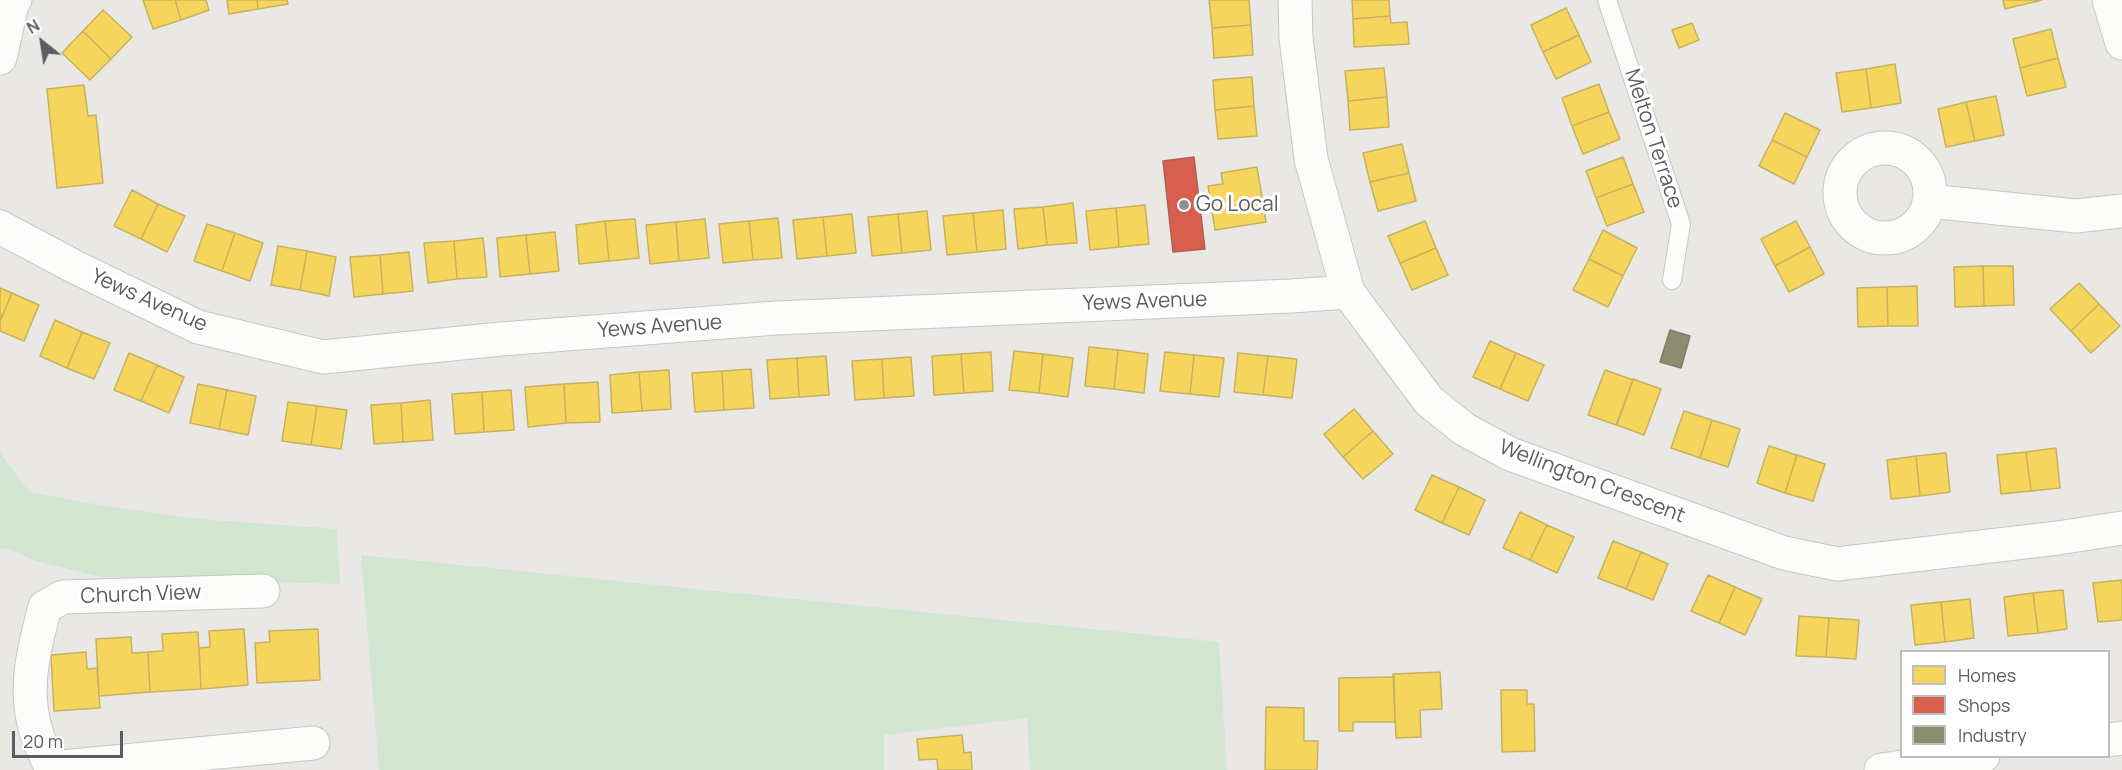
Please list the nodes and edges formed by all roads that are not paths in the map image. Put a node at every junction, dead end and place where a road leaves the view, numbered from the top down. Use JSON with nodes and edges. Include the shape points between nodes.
{"nodes":[{"id":1,"x":1295,"y":0,"type":"edge"},
{"id":2,"x":1607,"y":0,"type":"edge"},
{"id":3,"x":2109,"y":0,"type":"edge"},
{"id":4,"x":9,"y":2,"type":"edge"},
{"id":5,"x":2122,"y":43,"type":"edge"},
{"id":6,"x":0,"y":58,"type":"edge"},
{"id":7,"x":1929,"y":201,"type":"dead end"},
{"id":8,"x":2122,"y":212,"type":"edge"},
{"id":9,"x":0,"y":227,"type":"edge"},
{"id":10,"x":1672,"y":280,"type":"dead end"},
{"id":11,"x":1348,"y":292,"type":"junction"},
{"id":12,"x":2122,"y":528,"type":"edge"},
{"id":13,"x":263,"y":591,"type":"dead end"},
{"id":14,"x":313,"y":743,"type":"dead end"},
{"id":15,"x":1968,"y":758,"type":"edge"},
{"id":16,"x":52,"y":769,"type":"edge"},
{"id":17,"x":1881,"y":770,"type":"edge"}],
"edges":[{"from":1,"to":11,"type":"street","name":"Wellington Crescent","via":[[1311,159]]},
{"from":2,"to":10,"type":"lane","name":"Melton Terrace","via":[[1681,224]]},
{"from":3,"to":5,"type":"street"},
{"from":4,"to":6,"type":"street"},
{"from":7,"to":8,"type":"street","via":[[2076,216]]},
{"from":9,"to":11,"type":"street","name":"Yews Avenue","via":[[198,327],[323,357],[776,318]]},
{"from":11,"to":12,"type":"street","name":"Wellington Crescent","via":[[1429,401],[1464,429],[1510,454],[1784,553],[1837,564]]},
{"from":13,"to":16,"type":"street","name":"Church View","via":[[63,597],[45,607],[32,656],[29,690],[35,731]]},
{"from":14,"to":16,"type":"street","name":"Church View"},
{"from":15,"to":17,"type":"street"}]}
